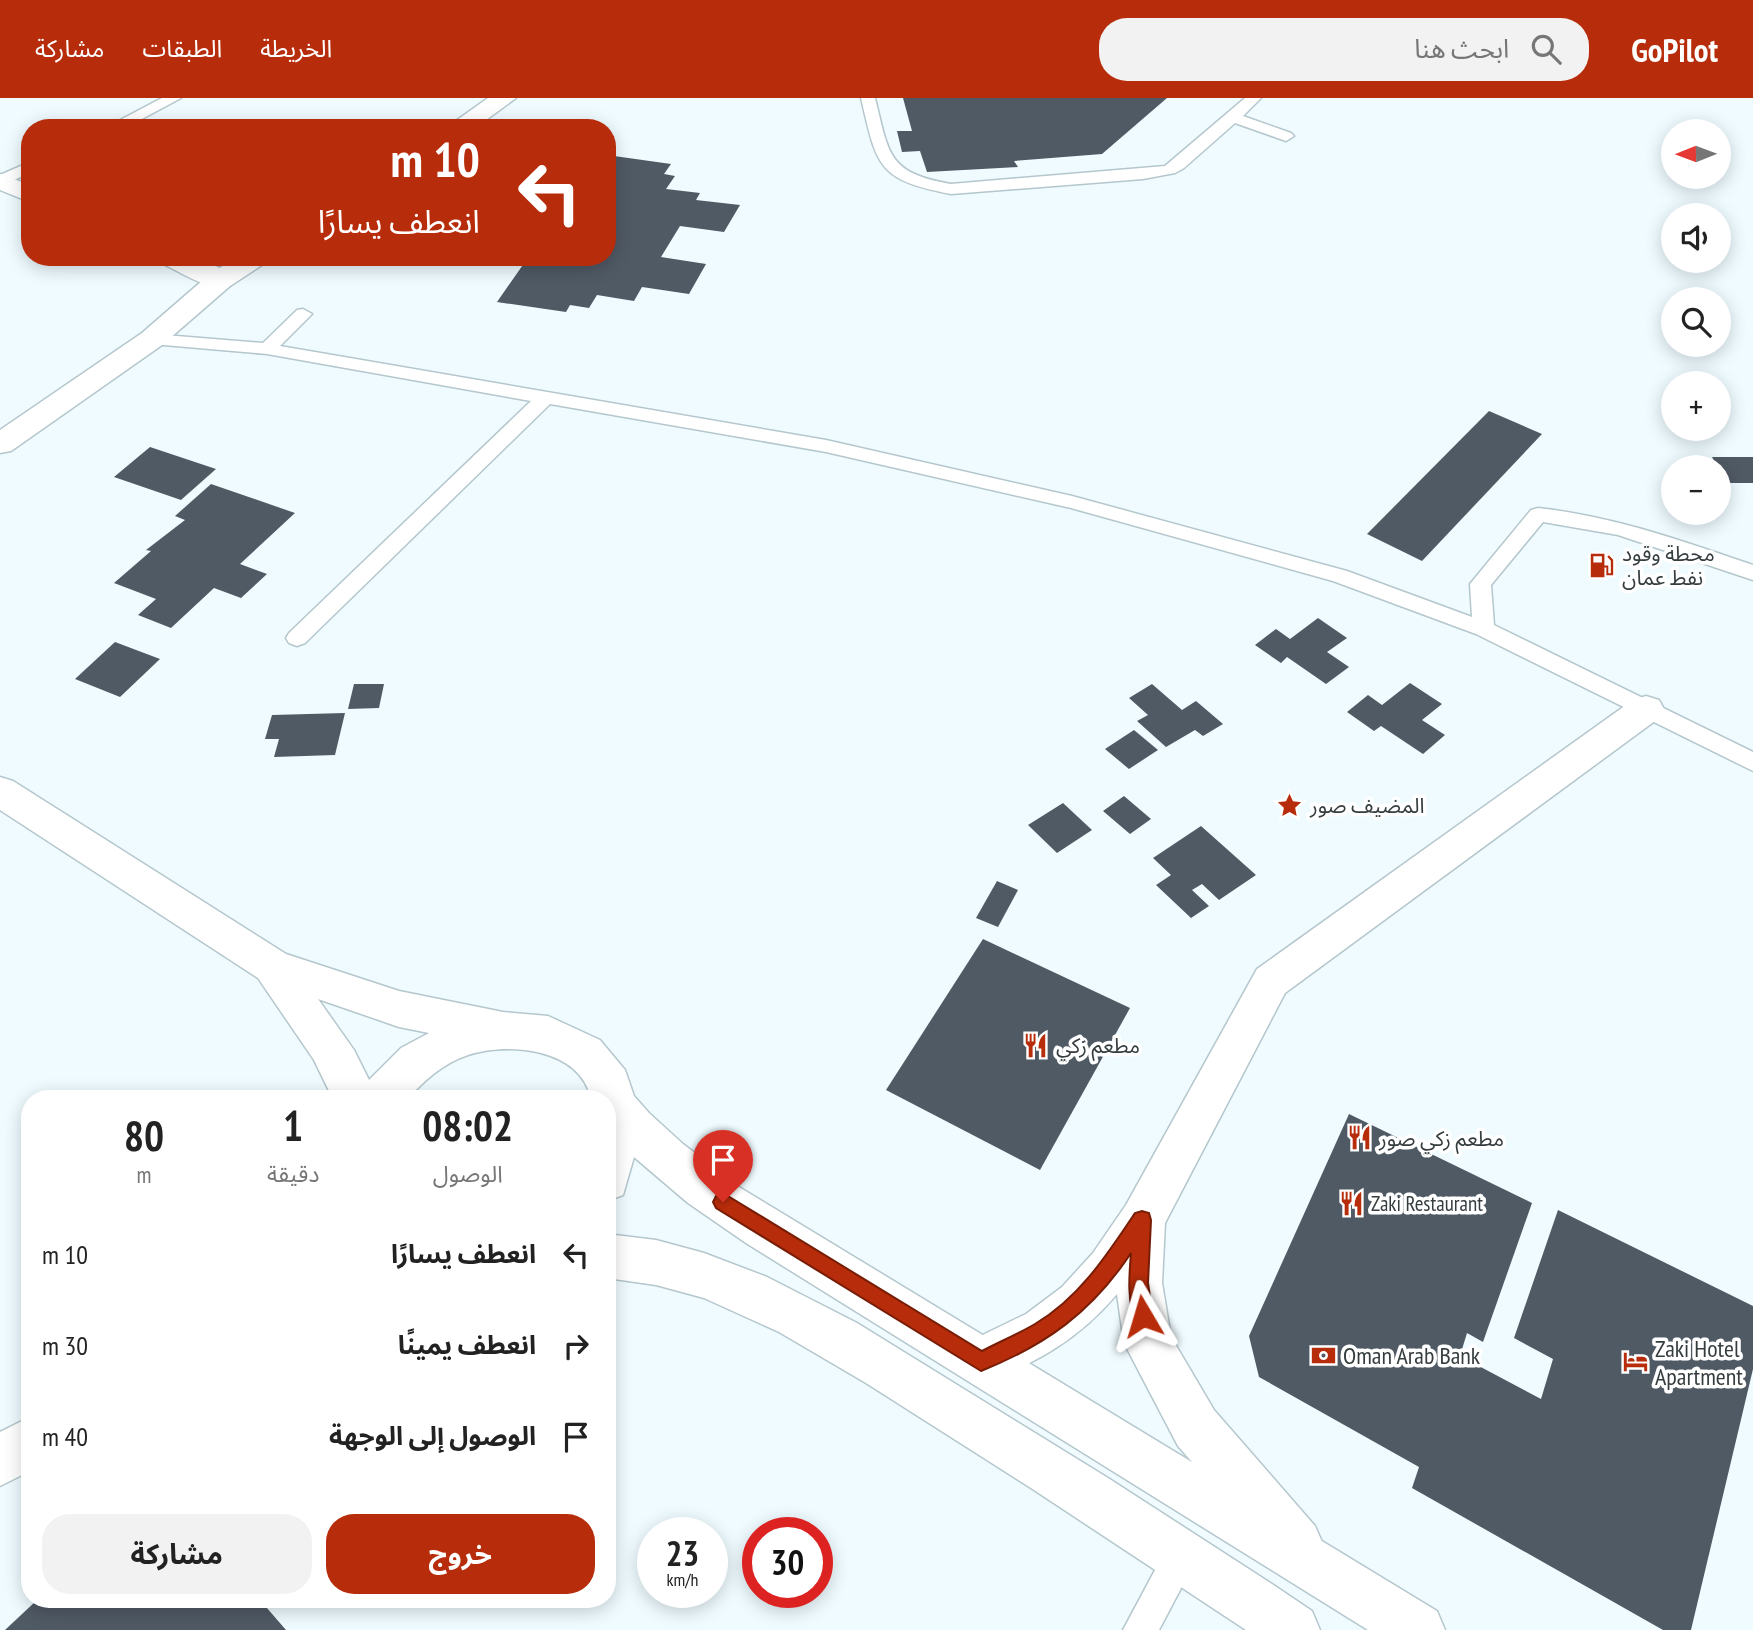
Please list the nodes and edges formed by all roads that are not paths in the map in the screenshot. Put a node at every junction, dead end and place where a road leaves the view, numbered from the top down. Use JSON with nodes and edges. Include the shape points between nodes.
{"nodes":[{"id":1,"x":174,"y":98,"type":"edge"},
{"id":2,"x":504,"y":98,"type":"edge"},
{"id":3,"x":867,"y":98,"type":"edge"},
{"id":4,"x":1254,"y":98,"type":"edge"},
{"id":5,"x":1232,"y":117,"type":"junction"},
{"id":6,"x":131,"y":119,"type":"edge"},
{"id":7,"x":472,"y":119,"type":"edge"},
{"id":8,"x":1286,"y":136,"type":"dead end"},
{"id":9,"x":21,"y":171,"type":"edge"},
{"id":10,"x":1,"y":181,"type":"edge"},
{"id":11,"x":21,"y":190,"type":"edge"},
{"id":12,"x":190,"y":266,"type":"edge"},
{"id":13,"x":242,"y":266,"type":"edge"},
{"id":14,"x":220,"y":280,"type":"junction"},
{"id":15,"x":303,"y":314,"type":"dead end"},
{"id":16,"x":152,"y":339,"type":"junction"},
{"id":17,"x":267,"y":349,"type":"junction"},
{"id":18,"x":547,"y":396,"type":"junction"},
{"id":19,"x":0,"y":444,"type":"edge"},
{"id":20,"x":1753,"y":573,"type":"edge"},
{"id":21,"x":1483,"y":629,"type":"junction"},
{"id":22,"x":297,"y":638,"type":"dead end"},
{"id":23,"x":1646,"y":709,"type":"junction"},
{"id":24,"x":1753,"y":762,"type":"edge"},
{"id":25,"x":0,"y":790,"type":"edge"},
{"id":26,"x":272,"y":966,"type":"junction"},
{"id":27,"x":498,"y":1028,"type":"junction"},
{"id":28,"x":351,"y":1090,"type":"edge"},
{"id":29,"x":386,"y":1090,"type":"edge"},
{"id":30,"x":611,"y":1090,"type":"edge"},
{"id":31,"x":616,"y":1104,"type":"edge"},
{"id":32,"x":618,"y":1109,"type":"junction"},
{"id":33,"x":616,"y":1153,"type":"edge"},
{"id":34,"x":1142,"y":1220,"type":"junction"},
{"id":35,"x":616,"y":1258,"type":"edge"},
{"id":36,"x":981,"y":1362,"type":"junction"},
{"id":37,"x":21,"y":1448,"type":"edge"},
{"id":38,"x":0,"y":1461,"type":"edge"},
{"id":39,"x":1182,"y":1554,"type":"junction"},
{"id":40,"x":1318,"y":1568,"type":"junction"},
{"id":41,"x":1284,"y":1625,"type":"edge"},
{"id":42,"x":1140,"y":1630,"type":"edge"},
{"id":43,"x":1418,"y":1630,"type":"edge"}],
"edges":[{"from":1,"to":6,"type":"lane"},
{"from":2,"to":7,"type":"street"},
{"from":3,"to":5,"type":"lane","via":[[881,152],[889,164],[901,174],[951,189],[1157,173],[1178,165]]},
{"from":4,"to":5,"type":"lane"},
{"from":5,"to":8,"type":"lane"},
{"from":9,"to":10,"type":"lane"},
{"from":10,"to":11,"type":"street"},
{"from":12,"to":14,"type":"street"},
{"from":13,"to":14,"type":"street"},
{"from":14,"to":16,"type":"street"},
{"from":15,"to":17,"type":"lane"},
{"from":16,"to":17,"type":"lane"},
{"from":16,"to":19,"type":"street"},
{"from":17,"to":18,"type":"lane"},
{"from":18,"to":21,"type":"lane","via":[[826,446],[1072,502],[1340,576]]},
{"from":18,"to":22,"type":"lane"},
{"from":20,"to":21,"type":"lane","via":[[1578,517],[1538,515],[1480,584]]},
{"from":21,"to":23,"type":"lane"},
{"from":23,"to":24,"type":"lane"},
{"from":23,"to":34,"type":"street","via":[[1271,981]]},
{"from":25,"to":26,"type":"street"},
{"from":26,"to":27,"type":"street","via":[[399,1009]]},
{"from":26,"to":28,"type":"street","via":[[340,1065]]},
{"from":27,"to":29,"type":"street","via":[[464,1035],[432,1049],[402,1070]]},
{"from":27,"to":30,"type":"street","via":[[532,1029],[562,1038],[607,1079]]},
{"from":31,"to":32,"type":"street"},
{"from":32,"to":33,"type":"street"},
{"from":32,"to":36,"type":"street","via":[[637,1132],[723,1202]]},
{"from":34,"to":36,"type":"street","via":[[1079,1303],[1043,1331]]},
{"from":34,"to":40,"type":"street","via":[[1139,1283],[1148,1343],[1196,1428]]},
{"from":35,"to":39,"type":"street","via":[[683,1270],[775,1304]]},
{"from":36,"to":40,"type":"street"},
{"from":37,"to":38,"type":"street"},
{"from":39,"to":41,"type":"street"},
{"from":39,"to":42,"type":"lane"},
{"from":40,"to":43,"type":"street"}]}
